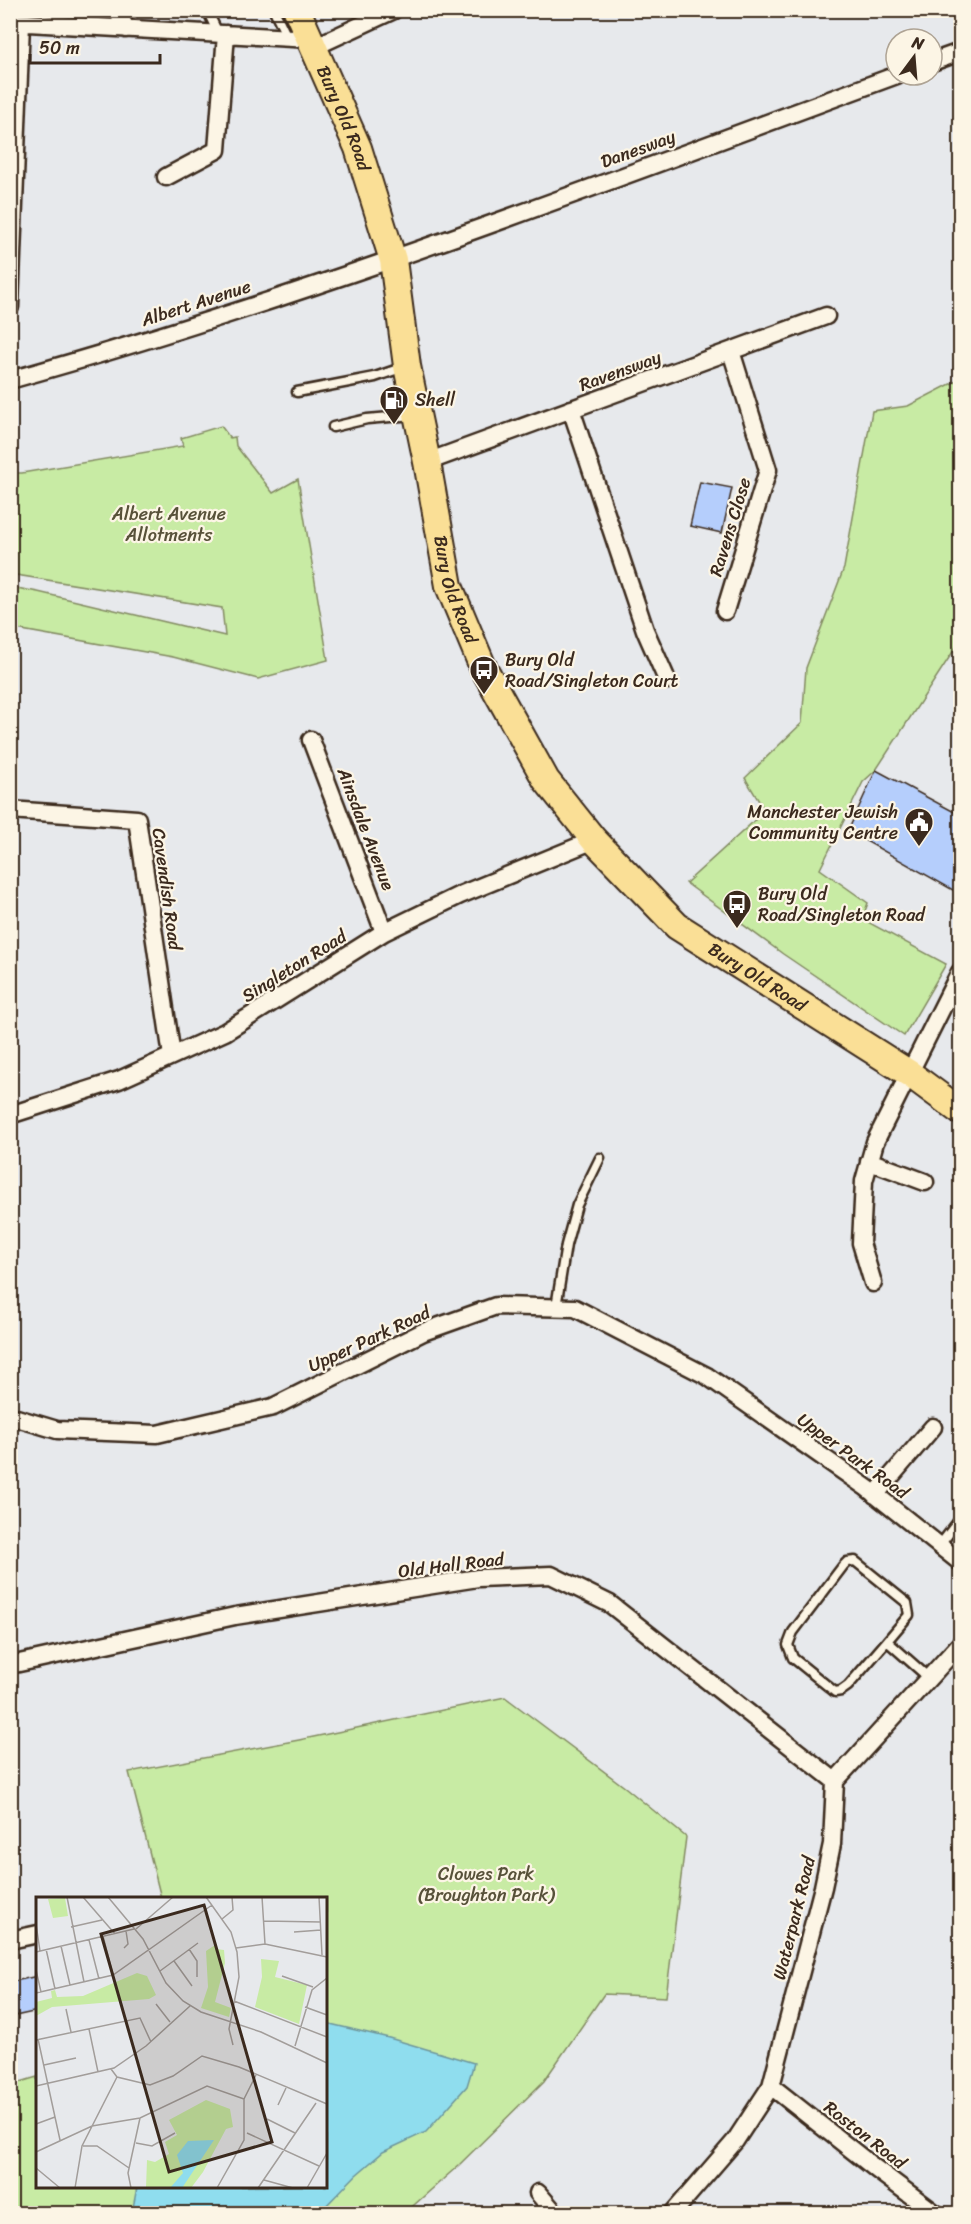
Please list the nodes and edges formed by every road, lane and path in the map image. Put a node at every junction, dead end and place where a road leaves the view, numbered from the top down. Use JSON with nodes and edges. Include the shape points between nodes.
{"nodes":[{"id":1,"x":117,"y":10,"type":"edge"},
{"id":2,"x":207,"y":10,"type":"edge"},
{"id":3,"x":274,"y":10,"type":"edge"},
{"id":4,"x":297,"y":10,"type":"edge"},
{"id":5,"x":394,"y":10,"type":"edge"},
{"id":6,"x":16,"y":23,"type":"edge"},
{"id":7,"x":126,"y":29,"type":"junction"},
{"id":8,"x":222,"y":34,"type":"junction"},
{"id":9,"x":303,"y":41,"type":"junction"},
{"id":10,"x":960,"y":52,"type":"edge"},
{"id":11,"x":944,"y":58,"type":"edge"},
{"id":12,"x":884,"y":80,"type":"edge"},
{"id":13,"x":166,"y":177,"type":"dead end"},
{"id":14,"x":393,"y":260,"type":"junction"},
{"id":15,"x":10,"y":307,"type":"edge"},
{"id":16,"x":826,"y":316,"type":"dead end"},
{"id":17,"x":731,"y":351,"type":"junction"},
{"id":18,"x":407,"y":366,"type":"junction"},
{"id":19,"x":10,"y":380,"type":"edge"},
{"id":20,"x":297,"y":392,"type":"dead end"},
{"id":21,"x":571,"y":409,"type":"junction"},
{"id":22,"x":417,"y":414,"type":"junction"},
{"id":23,"x":333,"y":427,"type":"dead end"},
{"id":24,"x":427,"y":462,"type":"junction"},
{"id":25,"x":724,"y":611,"type":"dead end"},
{"id":26,"x":667,"y":680,"type":"dead end"},
{"id":27,"x":311,"y":740,"type":"dead end"},
{"id":28,"x":10,"y":810,"type":"edge"},
{"id":29,"x":594,"y":840,"type":"junction"},
{"id":30,"x":384,"y":932,"type":"junction"},
{"id":31,"x":960,"y":972,"type":"edge"},
{"id":32,"x":172,"y":1056,"type":"junction"},
{"id":33,"x":910,"y":1074,"type":"junction"},
{"id":34,"x":960,"y":1111,"type":"edge"},
{"id":35,"x":10,"y":1115,"type":"edge"},
{"id":36,"x":600,"y":1158,"type":"dead end"},
{"id":37,"x":869,"y":1161,"type":"junction"},
{"id":38,"x":925,"y":1182,"type":"dead end"},
{"id":39,"x":873,"y":1283,"type":"dead end"},
{"id":40,"x":556,"y":1307,"type":"junction"},
{"id":41,"x":10,"y":1416,"type":"edge"},
{"id":42,"x":933,"y":1427,"type":"dead end"},
{"id":43,"x":875,"y":1495,"type":"junction"},
{"id":44,"x":960,"y":1519,"type":"edge"},
{"id":45,"x":940,"y":1545,"type":"junction"},
{"id":46,"x":960,"y":1562,"type":"edge"},
{"id":47,"x":887,"y":1641,"type":"junction"},
{"id":48,"x":960,"y":1644,"type":"edge"},
{"id":49,"x":10,"y":1665,"type":"edge"},
{"id":50,"x":929,"y":1678,"type":"junction"},
{"id":51,"x":835,"y":1781,"type":"junction"},
{"id":52,"x":36,"y":1934,"type":"edge"},
{"id":53,"x":10,"y":1940,"type":"edge"},
{"id":54,"x":771,"y":2086,"type":"junction"},
{"id":55,"x":538,"y":2193,"type":"dead end"},
{"id":56,"x":556,"y":2214,"type":"edge"},
{"id":57,"x":672,"y":2214,"type":"edge"},
{"id":58,"x":936,"y":2214,"type":"edge"}],
"edges":[{"from":1,"to":7,"type":"street"},
{"from":2,"to":8,"type":"lane"},
{"from":3,"to":9,"type":"lane"},
{"from":4,"to":9,"type":"main road","name":"Bury Old Road"},
{"from":5,"to":9,"type":"street"},
{"from":6,"to":7,"type":"street"},
{"from":6,"to":15,"type":"street"},
{"from":7,"to":8,"type":"street"},
{"from":8,"to":9,"type":"street"},
{"from":8,"to":13,"type":"street","via":[[217,150]]},
{"from":9,"to":14,"type":"main road","name":"Bury Old Road","via":[[358,148]]},
{"from":10,"to":11,"type":"street"},
{"from":12,"to":14,"type":"street","name":"Danesway"},
{"from":14,"to":18,"type":"main road","name":"Bury Old Road"},
{"from":14,"to":19,"type":"street","name":"Albert Avenue"},
{"from":16,"to":17,"type":"street","name":"Ravensway"},
{"from":17,"to":21,"type":"street","name":"Ravensway"},
{"from":17,"to":25,"type":"street","name":"Ravens Close","via":[[768,470]]},
{"from":18,"to":20,"type":"lane","via":[[375,377]]},
{"from":18,"to":22,"type":"main road","name":"Bury Old Road"},
{"from":21,"to":24,"type":"street","name":"Ravensway"},
{"from":21,"to":26,"type":"street","via":[[645,630]]},
{"from":22,"to":23,"type":"lane"},
{"from":22,"to":24,"type":"main road","name":"Bury Old Road"},
{"from":24,"to":29,"type":"main road","name":"Bury Old Road","via":[[449,586],[482,665],[546,780]]},
{"from":27,"to":30,"type":"street","name":"Ainsdale Avenue"},
{"from":28,"to":32,"type":"street","name":"Cavendish Road","via":[[137,819]]},
{"from":29,"to":30,"type":"street","name":"Singleton Road","via":[[460,895]]},
{"from":29,"to":33,"type":"main road","name":"Bury Old Road","via":[[677,926]]},
{"from":30,"to":32,"type":"street","name":"Singleton Road","via":[[225,1032]]},
{"from":31,"to":33,"type":"street"},
{"from":32,"to":35,"type":"street","name":"Singleton Road","via":[[119,1080]]},
{"from":33,"to":34,"type":"main road","name":"Bury Old Road"},
{"from":33,"to":37,"type":"street"},
{"from":36,"to":40,"type":"lane","via":[[577,1205]]},
{"from":37,"to":38,"type":"street"},
{"from":37,"to":39,"type":"street","via":[[864,1181],[861,1243]]},
{"from":40,"to":41,"type":"street","name":"Upper Park Road","via":[[496,1306],[423,1332],[273,1407],[157,1434],[57,1430]]},
{"from":40,"to":43,"type":"street","name":"Upper Park Road","via":[[575,1308],[707,1376]]},
{"from":42,"to":43,"type":"street"},
{"from":43,"to":45,"type":"street","name":"Upper Park Road"},
{"from":44,"to":45,"type":"lane"},
{"from":45,"to":46,"type":"street","name":"Upper Park Road"},
{"from":47,"to":47,"type":"lane","via":[[909,1615],[908,1603],[850,1560],[793,1632],[788,1645],[793,1658],[835,1692],[848,1686]]},
{"from":47,"to":50,"type":"lane"},
{"from":48,"to":50,"type":"street"},
{"from":49,"to":51,"type":"street","name":"Old Hall Road","via":[[234,1616],[478,1578],[550,1575],[610,1604]]},
{"from":50,"to":51,"type":"street"},
{"from":51,"to":54,"type":"street","name":"Waterpark Road","via":[[832,1844],[823,1887]]},
{"from":52,"to":53,"type":"street"},
{"from":54,"to":57,"type":"street","name":"Waterpark Road","via":[[735,2141]]},
{"from":54,"to":58,"type":"street","name":"Roston Road"},
{"from":55,"to":56,"type":"street"}]}
